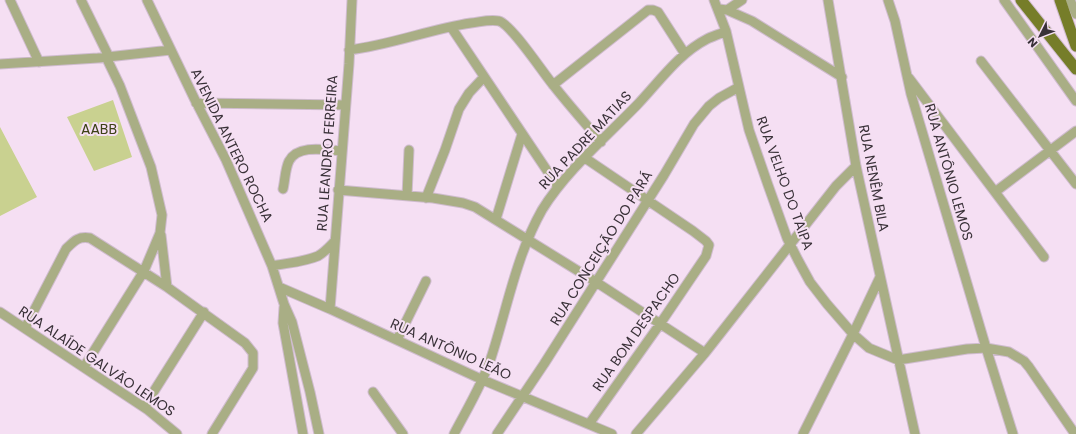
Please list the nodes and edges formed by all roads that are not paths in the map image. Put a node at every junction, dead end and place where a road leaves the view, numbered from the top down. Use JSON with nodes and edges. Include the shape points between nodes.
{"nodes":[{"id":1,"x":10,"y":0,"type":"edge"},
{"id":2,"x":82,"y":0,"type":"edge"},
{"id":3,"x":148,"y":0,"type":"edge"},
{"id":4,"x":352,"y":0,"type":"edge"},
{"id":5,"x":714,"y":0,"type":"edge"},
{"id":6,"x":742,"y":0,"type":"edge"},
{"id":7,"x":834,"y":0,"type":"edge"},
{"id":8,"x":888,"y":0,"type":"edge"},
{"id":9,"x":1004,"y":0,"type":"edge"},
{"id":10,"x":1021,"y":0,"type":"edge"},
{"id":11,"x":1060,"y":0,"type":"edge"},
{"id":12,"x":1070,"y":0,"type":"edge"},
{"id":13,"x":829,"y":5,"type":"edge"},
{"id":14,"x":723,"y":9,"type":"junction"},
{"id":15,"x":1076,"y":14,"type":"edge"},
{"id":16,"x":451,"y":27,"type":"junction"},
{"id":17,"x":726,"y":31,"type":"junction"},
{"id":18,"x":1076,"y":46,"type":"edge"},
{"id":19,"x":171,"y":50,"type":"junction"},
{"id":20,"x":349,"y":50,"type":"junction"},
{"id":21,"x":685,"y":54,"type":"junction"},
{"id":22,"x":108,"y":57,"type":"junction"},
{"id":23,"x":981,"y":61,"type":"dead end"},
{"id":24,"x":38,"y":62,"type":"junction"},
{"id":25,"x":0,"y":64,"type":"edge"},
{"id":26,"x":1075,"y":70,"type":"edge"},
{"id":27,"x":907,"y":76,"type":"junction"},
{"id":28,"x":484,"y":77,"type":"junction"},
{"id":29,"x":842,"y":78,"type":"junction"},
{"id":30,"x":553,"y":84,"type":"junction"},
{"id":31,"x":739,"y":87,"type":"junction"},
{"id":32,"x":1076,"y":101,"type":"edge"},
{"id":33,"x":196,"y":103,"type":"junction"},
{"id":34,"x":345,"y":105,"type":"junction"},
{"id":35,"x":935,"y":113,"type":"junction"},
{"id":36,"x":920,"y":122,"type":"junction"},
{"id":37,"x":1076,"y":131,"type":"edge"},
{"id":38,"x":522,"y":134,"type":"junction"},
{"id":39,"x":601,"y":142,"type":"junction"},
{"id":40,"x":409,"y":150,"type":"dead end"},
{"id":41,"x":1051,"y":150,"type":"junction"},
{"id":42,"x":342,"y":151,"type":"junction"},
{"id":43,"x":585,"y":158,"type":"junction"},
{"id":44,"x":856,"y":166,"type":"junction"},
{"id":45,"x":1076,"y":184,"type":"edge"},
{"id":46,"x":558,"y":187,"type":"junction"},
{"id":47,"x":283,"y":189,"type":"dead end"},
{"id":48,"x":338,"y":190,"type":"junction"},
{"id":49,"x":995,"y":192,"type":"junction"},
{"id":50,"x":407,"y":196,"type":"junction"},
{"id":51,"x":426,"y":198,"type":"junction"},
{"id":52,"x":648,"y":200,"type":"junction"},
{"id":53,"x":496,"y":219,"type":"junction"},
{"id":54,"x":160,"y":233,"type":"junction"},
{"id":55,"x":528,"y":239,"type":"junction"},
{"id":56,"x":335,"y":241,"type":"junction"},
{"id":57,"x":790,"y":244,"type":"junction"},
{"id":58,"x":1044,"y":257,"type":"dead end"},
{"id":59,"x":272,"y":266,"type":"junction"},
{"id":60,"x":144,"y":271,"type":"junction"},
{"id":61,"x":880,"y":277,"type":"junction"},
{"id":62,"x":426,"y":281,"type":"dead end"},
{"id":63,"x":596,"y":282,"type":"junction"},
{"id":64,"x":168,"y":287,"type":"junction"},
{"id":65,"x":279,"y":287,"type":"junction"},
{"id":66,"x":284,"y":304,"type":"junction"},
{"id":67,"x":330,"y":309,"type":"junction"},
{"id":68,"x":0,"y":312,"type":"edge"},
{"id":69,"x":204,"y":312,"type":"junction"},
{"id":70,"x":660,"y":324,"type":"junction"},
{"id":71,"x":24,"y":328,"type":"junction"},
{"id":72,"x":854,"y":334,"type":"junction"},
{"id":73,"x":397,"y":340,"type":"junction"},
{"id":74,"x":986,"y":349,"type":"junction"},
{"id":75,"x":705,"y":354,"type":"junction"},
{"id":76,"x":898,"y":360,"type":"junction"},
{"id":77,"x":84,"y":367,"type":"junction"},
{"id":78,"x":483,"y":380,"type":"junction"},
{"id":79,"x":373,"y":392,"type":"dead end"},
{"id":80,"x":522,"y":396,"type":"junction"},
{"id":81,"x":144,"y":407,"type":"junction"},
{"id":82,"x":589,"y":424,"type":"junction"},
{"id":83,"x":1074,"y":428,"type":"edge"},
{"id":84,"x":177,"y":434,"type":"edge"},
{"id":85,"x":212,"y":434,"type":"edge"},
{"id":86,"x":303,"y":434,"type":"edge"},
{"id":87,"x":319,"y":434,"type":"edge"},
{"id":88,"x":403,"y":434,"type":"edge"},
{"id":89,"x":454,"y":434,"type":"edge"},
{"id":90,"x":497,"y":434,"type":"edge"},
{"id":91,"x":612,"y":434,"type":"edge"},
{"id":92,"x":636,"y":434,"type":"edge"},
{"id":93,"x":803,"y":434,"type":"edge"},
{"id":94,"x":915,"y":434,"type":"edge"},
{"id":95,"x":1013,"y":434,"type":"edge"}],
"edges":[{"from":1,"to":24,"type":"street"},
{"from":2,"to":22,"type":"street"},
{"from":3,"to":19,"type":"street","name":"AVENIDA ANTERO ROCHA"},
{"from":4,"to":20,"type":"street","name":"RUA LEANDRO FERREIRA"},
{"from":5,"to":14,"type":"street","name":"RUA VELHO DO TAIPA"},
{"from":6,"to":14,"type":"street"},
{"from":7,"to":13,"type":"street"},
{"from":8,"to":27,"type":"street","name":"RUA ANTÔNIO LEMOS"},
{"from":9,"to":32,"type":"street"},
{"from":10,"to":26,"type":"main road"},
{"from":11,"to":18,"type":"main road"},
{"from":12,"to":15,"type":"street"},
{"from":13,"to":29,"type":"street","name":"RUA NENÊM BILA"},
{"from":14,"to":17,"type":"street","name":"RUA VELHO DO TAIPA"},
{"from":14,"to":29,"type":"street","via":[[752,21]]},
{"from":16,"to":20,"type":"street","via":[[368,48]]},
{"from":16,"to":28,"type":"street"},
{"from":16,"to":30,"type":"street","via":[[500,22],[519,40]]},
{"from":17,"to":21,"type":"street","name":"RUA PADRE MATIAS","via":[[706,39]]},
{"from":17,"to":31,"type":"street","name":"RUA VELHO DO TAIPA"},
{"from":19,"to":22,"type":"street"},
{"from":19,"to":33,"type":"street","name":"AVENIDA ANTERO ROCHA"},
{"from":20,"to":34,"type":"street","name":"RUA LEANDRO FERREIRA"},
{"from":21,"to":30,"type":"street","via":[[658,12],[648,10]]},
{"from":21,"to":39,"type":"street","name":"RUA PADRE MATIAS"},
{"from":22,"to":24,"type":"street"},
{"from":22,"to":54,"type":"street","via":[[152,168],[162,215]]},
{"from":23,"to":41,"type":"street"},
{"from":24,"to":25,"type":"street"},
{"from":27,"to":35,"type":"street"},
{"from":27,"to":36,"type":"street","name":"RUA ANTÔNIO LEMOS"},
{"from":28,"to":38,"type":"street"},
{"from":28,"to":51,"type":"street","via":[[459,109]]},
{"from":29,"to":44,"type":"street","name":"RUA NENÊM BILA"},
{"from":30,"to":39,"type":"street"},
{"from":31,"to":52,"type":"street","name":"RUA CONCEIÇÃO DO PARÁ","via":[[709,106],[694,124]]},
{"from":31,"to":57,"type":"street","name":"RUA VELHO DO TAIPA","via":[[749,130]]},
{"from":33,"to":34,"type":"street"},
{"from":33,"to":59,"type":"street","name":"AVENIDA ANTERO ROCHA","via":[[226,160]]},
{"from":34,"to":42,"type":"street","name":"RUA LEANDRO FERREIRA"},
{"from":35,"to":36,"type":"street"},
{"from":35,"to":49,"type":"street"},
{"from":36,"to":74,"type":"street","name":"RUA ANTÔNIO LEMOS"},
{"from":37,"to":41,"type":"street"},
{"from":38,"to":46,"type":"street"},
{"from":38,"to":53,"type":"street"},
{"from":39,"to":43,"type":"street","name":"RUA PADRE MATIAS"},
{"from":40,"to":50,"type":"street"},
{"from":41,"to":45,"type":"street"},
{"from":41,"to":49,"type":"street"},
{"from":42,"to":47,"type":"street","via":[[313,149],[294,155],[289,162]]},
{"from":42,"to":48,"type":"street","name":"RUA LEANDRO FERREIRA"},
{"from":43,"to":46,"type":"street","name":"RUA PADRE MATIAS"},
{"from":43,"to":52,"type":"street"},
{"from":44,"to":57,"type":"street","via":[[836,186]]},
{"from":44,"to":61,"type":"street","name":"RUA NENÊM BILA"},
{"from":46,"to":55,"type":"street","name":"RUA PADRE MATIAS"},
{"from":48,"to":50,"type":"street"},
{"from":48,"to":56,"type":"street","name":"RUA LEANDRO FERREIRA"},
{"from":49,"to":58,"type":"street"},
{"from":50,"to":51,"type":"street"},
{"from":51,"to":53,"type":"street","via":[[463,203]]},
{"from":52,"to":63,"type":"street","name":"RUA CONCEIÇÃO DO PARÁ"},
{"from":52,"to":70,"type":"street","name":"RUA BOM DESPACHO","via":[[709,245],[706,256]]},
{"from":53,"to":55,"type":"street"},
{"from":54,"to":60,"type":"street"},
{"from":54,"to":64,"type":"street"},
{"from":55,"to":63,"type":"street"},
{"from":55,"to":78,"type":"street","name":"RUA PADRE MATIAS"},
{"from":56,"to":59,"type":"street","via":[[319,255]]},
{"from":56,"to":67,"type":"street","name":"RUA LEANDRO FERREIRA"},
{"from":57,"to":72,"type":"street","name":"RUA VELHO DO TAIPA","via":[[810,282]]},
{"from":57,"to":75,"type":"street"},
{"from":59,"to":65,"type":"street","name":"AVENIDA ANTERO ROCHA"},
{"from":60,"to":64,"type":"street"},
{"from":60,"to":71,"type":"street","via":[[90,238],[81,237],[66,249]]},
{"from":60,"to":77,"type":"street"},
{"from":61,"to":72,"type":"street"},
{"from":61,"to":76,"type":"street","name":"RUA NENÊM BILA"},
{"from":62,"to":73,"type":"street"},
{"from":63,"to":70,"type":"street"},
{"from":63,"to":80,"type":"street","name":"RUA CONCEIÇÃO DO PARÁ"},
{"from":64,"to":69,"type":"street"},
{"from":65,"to":66,"type":"street","name":"AVENIDA ANTERO ROCHA"},
{"from":65,"to":67,"type":"street","name":"RUA ANTÔNIO LEÃO"},
{"from":66,"to":86,"type":"street","name":"AVENIDA ANTERO ROCHA","via":[[284,324]]},
{"from":66,"to":87,"type":"street","name":"AVENIDA ANTERO ROCHA","via":[[292,322]]},
{"from":67,"to":73,"type":"street","name":"RUA ANTÔNIO LEÃO"},
{"from":68,"to":71,"type":"street","name":"RUA ALAÍDE GALVÃO LEMOS"},
{"from":69,"to":81,"type":"street"},
{"from":69,"to":85,"type":"street","via":[[245,343],[253,353],[254,361],[251,372]]},
{"from":70,"to":75,"type":"street"},
{"from":70,"to":82,"type":"street","name":"RUA BOM DESPACHO"},
{"from":71,"to":77,"type":"street","name":"RUA ALAÍDE GALVÃO LEMOS"},
{"from":72,"to":76,"type":"street","name":"RUA VELHO DO TAIPA","via":[[869,348]]},
{"from":72,"to":93,"type":"street"},
{"from":73,"to":78,"type":"street","name":"RUA ANTÔNIO LEÃO"},
{"from":74,"to":76,"type":"street","via":[[967,349]]},
{"from":74,"to":83,"type":"street","via":[[1009,352],[1024,361]]},
{"from":74,"to":95,"type":"street","name":"RUA ANTÔNIO LEMOS"},
{"from":75,"to":92,"type":"street"},
{"from":76,"to":94,"type":"street","name":"RUA NENÊM BILA"},
{"from":77,"to":81,"type":"street","name":"RUA ALAÍDE GALVÃO LEMOS"},
{"from":78,"to":80,"type":"street","name":"RUA ANTÔNIO LEÃO"},
{"from":78,"to":89,"type":"street","name":"RUA PADRE MATIAS"},
{"from":79,"to":88,"type":"street"},
{"from":80,"to":82,"type":"street","name":"RUA ANTÔNIO LEÃO"},
{"from":80,"to":90,"type":"street","name":"RUA CONCEIÇÃO DO PARÁ"},
{"from":81,"to":84,"type":"street","name":"RUA ALAÍDE GALVÃO LEMOS"},
{"from":82,"to":91,"type":"street","name":"RUA ANTÔNIO LEÃO"}]}
